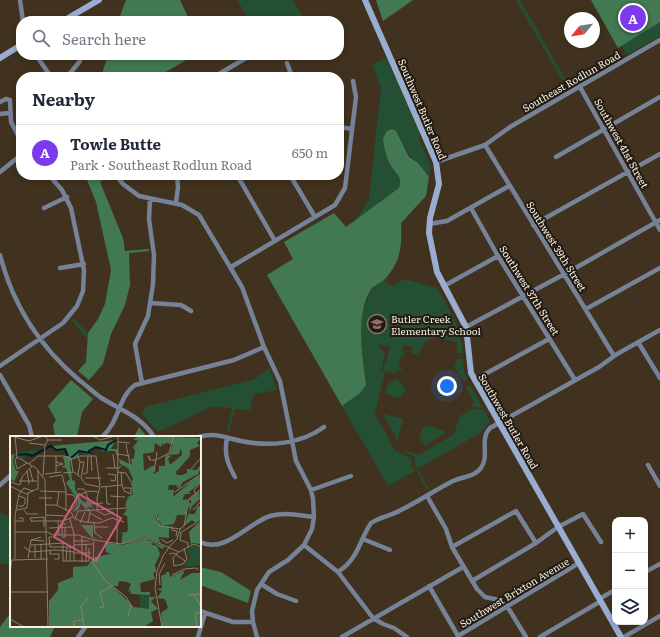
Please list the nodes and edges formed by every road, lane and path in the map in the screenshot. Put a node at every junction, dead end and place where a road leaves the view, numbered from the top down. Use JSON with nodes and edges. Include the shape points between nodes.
{"nodes":[{"id":1,"x":20,"y":0,"type":"edge"},
{"id":2,"x":99,"y":0,"type":"edge"},
{"id":3,"x":365,"y":0,"type":"edge"},
{"id":4,"x":22,"y":16,"type":"edge"},
{"id":5,"x":72,"y":16,"type":"edge"},
{"id":6,"x":660,"y":40,"type":"edge"},
{"id":7,"x":16,"y":48,"type":"edge"},
{"id":8,"x":0,"y":58,"type":"edge"},
{"id":9,"x":39,"y":60,"type":"edge"},
{"id":10,"x":80,"y":60,"type":"edge"},
{"id":11,"x":243,"y":60,"type":"edge"},
{"id":12,"x":287,"y":62,"type":"dead end"},
{"id":13,"x":48,"y":72,"type":"edge"},
{"id":14,"x":72,"y":72,"type":"edge"},
{"id":15,"x":222,"y":72,"type":"edge"},
{"id":16,"x":290,"y":72,"type":"edge"},
{"id":17,"x":353,"y":81,"type":"dead end"},
{"id":18,"x":580,"y":87,"type":"junction"},
{"id":19,"x":660,"y":97,"type":"edge"},
{"id":20,"x":0,"y":102,"type":"edge"},
{"id":21,"x":9,"y":113,"type":"junction"},
{"id":22,"x":0,"y":114,"type":"edge"},
{"id":23,"x":344,"y":128,"type":"edge"},
{"id":24,"x":352,"y":129,"type":"junction"},
{"id":25,"x":604,"y":129,"type":"junction"},
{"id":26,"x":16,"y":133,"type":"edge"},
{"id":27,"x":485,"y":145,"type":"junction"},
{"id":28,"x":660,"y":154,"type":"edge"},
{"id":29,"x":556,"y":157,"type":"dead end"},
{"id":30,"x":16,"y":159,"type":"edge"},
{"id":31,"x":436,"y":162,"type":"junction"},
{"id":32,"x":0,"y":172,"type":"edge"},
{"id":33,"x":628,"y":172,"type":"junction"},
{"id":34,"x":53,"y":180,"type":"edge"},
{"id":35,"x":120,"y":180,"type":"edge"},
{"id":36,"x":177,"y":180,"type":"edge"},
{"id":37,"x":240,"y":180,"type":"edge"},
{"id":38,"x":293,"y":180,"type":"edge"},
{"id":39,"x":510,"y":186,"type":"junction"},
{"id":40,"x":67,"y":197,"type":"junction"},
{"id":41,"x":150,"y":200,"type":"junction"},
{"id":42,"x":176,"y":203,"type":"junction"},
{"id":43,"x":44,"y":208,"type":"dead end"},
{"id":44,"x":471,"y":208,"type":"junction"},
{"id":45,"x":315,"y":217,"type":"junction"},
{"id":46,"x":658,"y":221,"type":"edge"},
{"id":47,"x":429,"y":224,"type":"junction"},
{"id":48,"x":534,"y":225,"type":"junction"},
{"id":49,"x":660,"y":230,"type":"edge"},
{"id":50,"x":275,"y":241,"type":"junction"},
{"id":51,"x":0,"y":255,"type":"edge"},
{"id":52,"x":498,"y":256,"type":"junction"},
{"id":53,"x":84,"y":264,"type":"junction"},
{"id":54,"x":231,"y":267,"type":"junction"},
{"id":55,"x":60,"y":268,"type":"dead end"},
{"id":56,"x":660,"y":268,"type":"edge"},
{"id":57,"x":564,"y":274,"type":"junction"},
{"id":58,"x":444,"y":286,"type":"junction"},
{"id":59,"x":523,"y":296,"type":"junction"},
{"id":60,"x":151,"y":303,"type":"junction"},
{"id":61,"x":586,"y":309,"type":"junction"},
{"id":62,"x":191,"y":311,"type":"dead end"},
{"id":63,"x":466,"y":327,"type":"junction"},
{"id":64,"x":660,"y":330,"type":"edge"},
{"id":65,"x":549,"y":338,"type":"junction"},
{"id":66,"x":40,"y":340,"type":"junction"},
{"id":67,"x":638,"y":342,"type":"junction"},
{"id":68,"x":264,"y":347,"type":"junction"},
{"id":69,"x":614,"y":356,"type":"junction"},
{"id":70,"x":0,"y":366,"type":"edge"},
{"id":71,"x":0,"y":375,"type":"edge"},
{"id":72,"x":660,"y":378,"type":"edge"},
{"id":73,"x":474,"y":380,"type":"junction"},
{"id":74,"x":575,"y":380,"type":"junction"},
{"id":75,"x":142,"y":382,"type":"junction"},
{"id":76,"x":120,"y":408,"type":"junction"},
{"id":77,"x":498,"y":423,"type":"junction"},
{"id":78,"x":324,"y":427,"type":"dead end"},
{"id":79,"x":32,"y":436,"type":"edge"},
{"id":80,"x":103,"y":436,"type":"edge"},
{"id":81,"x":153,"y":436,"type":"edge"},
{"id":82,"x":201,"y":436,"type":"edge"},
{"id":83,"x":227,"y":438,"type":"junction"},
{"id":84,"x":292,"y":441,"type":"junction"},
{"id":85,"x":648,"y":465,"type":"dead end"},
{"id":86,"x":10,"y":476,"type":"edge"},
{"id":87,"x":350,"y":476,"type":"dead end"},
{"id":88,"x":234,"y":477,"type":"dead end"},
{"id":89,"x":0,"y":485,"type":"edge"},
{"id":90,"x":660,"y":486,"type":"edge"},
{"id":91,"x":311,"y":490,"type":"junction"},
{"id":92,"x":427,"y":496,"type":"junction"},
{"id":93,"x":314,"y":517,"type":"junction"},
{"id":94,"x":558,"y":527,"type":"junction"},
{"id":95,"x":363,"y":539,"type":"junction"},
{"id":96,"x":201,"y":542,"type":"edge"},
{"id":97,"x":601,"y":542,"type":"dead end"},
{"id":98,"x":536,"y":543,"type":"junction"},
{"id":99,"x":304,"y":545,"type":"junction"},
{"id":100,"x":452,"y":547,"type":"junction"},
{"id":101,"x":390,"y":550,"type":"dead end"},
{"id":102,"x":579,"y":563,"type":"junction"},
{"id":103,"x":660,"y":564,"type":"edge"},
{"id":104,"x":463,"y":567,"type":"junction"},
{"id":105,"x":648,"y":570,"type":"edge"},
{"id":106,"x":338,"y":572,"type":"junction"},
{"id":107,"x":472,"y":581,"type":"junction"},
{"id":108,"x":261,"y":584,"type":"junction"},
{"id":109,"x":429,"y":586,"type":"junction"},
{"id":110,"x":612,"y":592,"type":"edge"},
{"id":111,"x":600,"y":600,"type":"junction"},
{"id":112,"x":296,"y":601,"type":"dead end"},
{"id":113,"x":508,"y":606,"type":"junction"},
{"id":114,"x":202,"y":612,"type":"edge"},
{"id":115,"x":660,"y":616,"type":"edge"},
{"id":116,"x":373,"y":618,"type":"junction"},
{"id":117,"x":253,"y":622,"type":"junction"},
{"id":118,"x":85,"y":627,"type":"edge"},
{"id":119,"x":200,"y":627,"type":"edge"},
{"id":120,"x":458,"y":636,"type":"edge"},
{"id":121,"x":78,"y":637,"type":"edge"},
{"id":122,"x":198,"y":637,"type":"edge"},
{"id":123,"x":258,"y":637,"type":"edge"},
{"id":124,"x":343,"y":637,"type":"edge"},
{"id":125,"x":407,"y":637,"type":"edge"},
{"id":126,"x":526,"y":637,"type":"edge"},
{"id":127,"x":540,"y":637,"type":"edge"},
{"id":128,"x":622,"y":637,"type":"edge"}],
"edges":[{"from":1,"to":4,"type":"street"},
{"from":2,"to":5,"type":"main road"},
{"from":3,"to":31,"type":"main road","name":"Southwest Butler Road"},
{"from":6,"to":18,"type":"street","name":"Southeast Rodlun Road"},
{"from":7,"to":8,"type":"main road"},
{"from":9,"to":13,"type":"street"},
{"from":10,"to":14,"type":"street"},
{"from":11,"to":15,"type":"street"},
{"from":12,"to":16,"type":"street"},
{"from":17,"to":24,"type":"street","via":[[356,97]]},
{"from":18,"to":25,"type":"street","name":"Southwest 41st Street"},
{"from":18,"to":27,"type":"street","name":"Southeast Rodlun Road"},
{"from":19,"to":25,"type":"street"},
{"from":20,"to":21,"type":"street","via":[[10,100]]},
{"from":21,"to":22,"type":"street"},
{"from":21,"to":26,"type":"street"},
{"from":23,"to":24,"type":"street"},
{"from":24,"to":45,"type":"street","via":[[343,194],[335,205]]},
{"from":25,"to":29,"type":"street"},
{"from":25,"to":33,"type":"street","name":"Southwest 41st Street"},
{"from":27,"to":31,"type":"street","name":"Southeast Rodlun Road"},
{"from":27,"to":39,"type":"street","name":"Southwest 39th Street"},
{"from":28,"to":33,"type":"street"},
{"from":30,"to":32,"type":"street"},
{"from":31,"to":47,"type":"main road","name":"Southwest Butler Road","via":[[439,184]]},
{"from":33,"to":46,"type":"street","name":"Southwest 41st Street"},
{"from":33,"to":48,"type":"street"},
{"from":34,"to":40,"type":"street"},
{"from":35,"to":41,"type":"street","via":[[130,191]]},
{"from":36,"to":42,"type":"street"},
{"from":37,"to":50,"type":"street"},
{"from":38,"to":45,"type":"street"},
{"from":39,"to":44,"type":"street"},
{"from":39,"to":48,"type":"street","name":"Southwest 39th Street"},
{"from":40,"to":43,"type":"street"},
{"from":40,"to":53,"type":"street"},
{"from":41,"to":42,"type":"street"},
{"from":41,"to":60,"type":"street","via":[[149,219],[154,255]]},
{"from":42,"to":54,"type":"street","via":[[182,204],[199,216]]},
{"from":44,"to":47,"type":"street","via":[[447,221]]},
{"from":44,"to":52,"type":"street","name":"Southwest 37th Street"},
{"from":45,"to":50,"type":"street"},
{"from":46,"to":49,"type":"street","name":"Southwest 41st Street"},
{"from":46,"to":57,"type":"street"},
{"from":47,"to":58,"type":"main road","name":"Southwest Butler Road","via":[[435,265]]},
{"from":48,"to":57,"type":"street","name":"Southwest 39th Street"},
{"from":50,"to":54,"type":"street"},
{"from":51,"to":66,"type":"street","via":[[13,295]]},
{"from":52,"to":58,"type":"street"},
{"from":52,"to":59,"type":"street","name":"Southwest 37th Street"},
{"from":53,"to":55,"type":"street"},
{"from":53,"to":66,"type":"street","via":[[84,286],[77,306],[63,323]]},
{"from":54,"to":68,"type":"street","via":[[242,287]]},
{"from":56,"to":61,"type":"street"},
{"from":57,"to":59,"type":"street"},
{"from":57,"to":61,"type":"street","name":"Southwest 39th Street"},
{"from":58,"to":63,"type":"main road","name":"Southwest Butler Road"},
{"from":59,"to":63,"type":"street"},
{"from":59,"to":65,"type":"street","name":"Southwest 37th Street"},
{"from":60,"to":62,"type":"street","via":[[180,305]]},
{"from":60,"to":75,"type":"street","via":[[135,344]]},
{"from":61,"to":69,"type":"street","name":"Southwest 39th Street"},
{"from":63,"to":73,"type":"main road","name":"Southwest Butler Road","via":[[469,368]]},
{"from":64,"to":67,"type":"street"},
{"from":65,"to":73,"type":"street"},
{"from":65,"to":74,"type":"street","name":"Southwest 37th Street"},
{"from":66,"to":70,"type":"street"},
{"from":66,"to":76,"type":"street","via":[[63,366],[100,397]]},
{"from":67,"to":69,"type":"street"},
{"from":67,"to":72,"type":"street"},
{"from":68,"to":75,"type":"street","via":[[234,360]]},
{"from":68,"to":84,"type":"street","via":[[280,381]]},
{"from":69,"to":74,"type":"street","via":[[605,364]]},
{"from":71,"to":79,"type":"street","via":[[26,418]]},
{"from":73,"to":77,"type":"main road","name":"Southwest Butler Road"},
{"from":74,"to":77,"type":"street"},
{"from":75,"to":76,"type":"street","via":[[126,393]]},
{"from":76,"to":80,"type":"street","via":[[111,429]]},
{"from":76,"to":81,"type":"street","via":[[143,423]]},
{"from":77,"to":92,"type":"street","via":[[486,433],[483,440],[484,461],[480,469],[473,475],[455,480]]},
{"from":77,"to":94,"type":"main road","name":"Southwest Butler Road"},
{"from":78,"to":84,"type":"street","via":[[308,437]]},
{"from":82,"to":83,"type":"street","via":[[211,434]]},
{"from":83,"to":84,"type":"street","via":[[256,444]]},
{"from":83,"to":88,"type":"street","via":[[226,460]]},
{"from":84,"to":91,"type":"street","via":[[296,461]]},
{"from":85,"to":90,"type":"street"},
{"from":86,"to":89,"type":"street"},
{"from":87,"to":91,"type":"street"},
{"from":91,"to":93,"type":"street"},
{"from":92,"to":95,"type":"street","via":[[371,523]]},
{"from":92,"to":100,"type":"street","via":[[446,529]]},
{"from":93,"to":96,"type":"street","via":[[286,514],[272,516],[221,544]]},
{"from":93,"to":99,"type":"street","via":[[312,529]]},
{"from":94,"to":97,"type":"street","via":[[583,514]]},
{"from":94,"to":98,"type":"street"},
{"from":94,"to":102,"type":"main road","name":"Southwest Butler Road"},
{"from":95,"to":101,"type":"street"},
{"from":95,"to":106,"type":"street","via":[[349,563]]},
{"from":98,"to":100,"type":"street","via":[[516,511]]},
{"from":98,"to":107,"type":"street"},
{"from":99,"to":106,"type":"street"},
{"from":99,"to":108,"type":"street","via":[[288,560],[269,572]]},
{"from":100,"to":104,"type":"street"},
{"from":102,"to":111,"type":"main road","name":"Southwest Butler Road"},
{"from":102,"to":113,"type":"street","name":"Southwest Brixton Avenue"},
{"from":103,"to":105,"type":"street"},
{"from":104,"to":107,"type":"street"},
{"from":104,"to":109,"type":"street"},
{"from":106,"to":116,"type":"street"},
{"from":107,"to":113,"type":"street","via":[[482,595],[499,600]]},
{"from":108,"to":112,"type":"street","via":[[277,594]]},
{"from":108,"to":117,"type":"street","via":[[253,605]]},
{"from":109,"to":116,"type":"street"},
{"from":109,"to":120,"type":"street"},
{"from":110,"to":111,"type":"street"},
{"from":111,"to":127,"type":"street"},
{"from":111,"to":128,"type":"main road","name":"Southwest Butler Road"},
{"from":113,"to":120,"type":"street","name":"Southwest Brixton Avenue"},
{"from":113,"to":126,"type":"street"},
{"from":114,"to":117,"type":"street","via":[[233,622]]},
{"from":115,"to":128,"type":"street"},
{"from":116,"to":124,"type":"street"},
{"from":116,"to":125,"type":"street"},
{"from":117,"to":123,"type":"street"},
{"from":118,"to":121,"type":"street"},
{"from":119,"to":122,"type":"street"}]}
